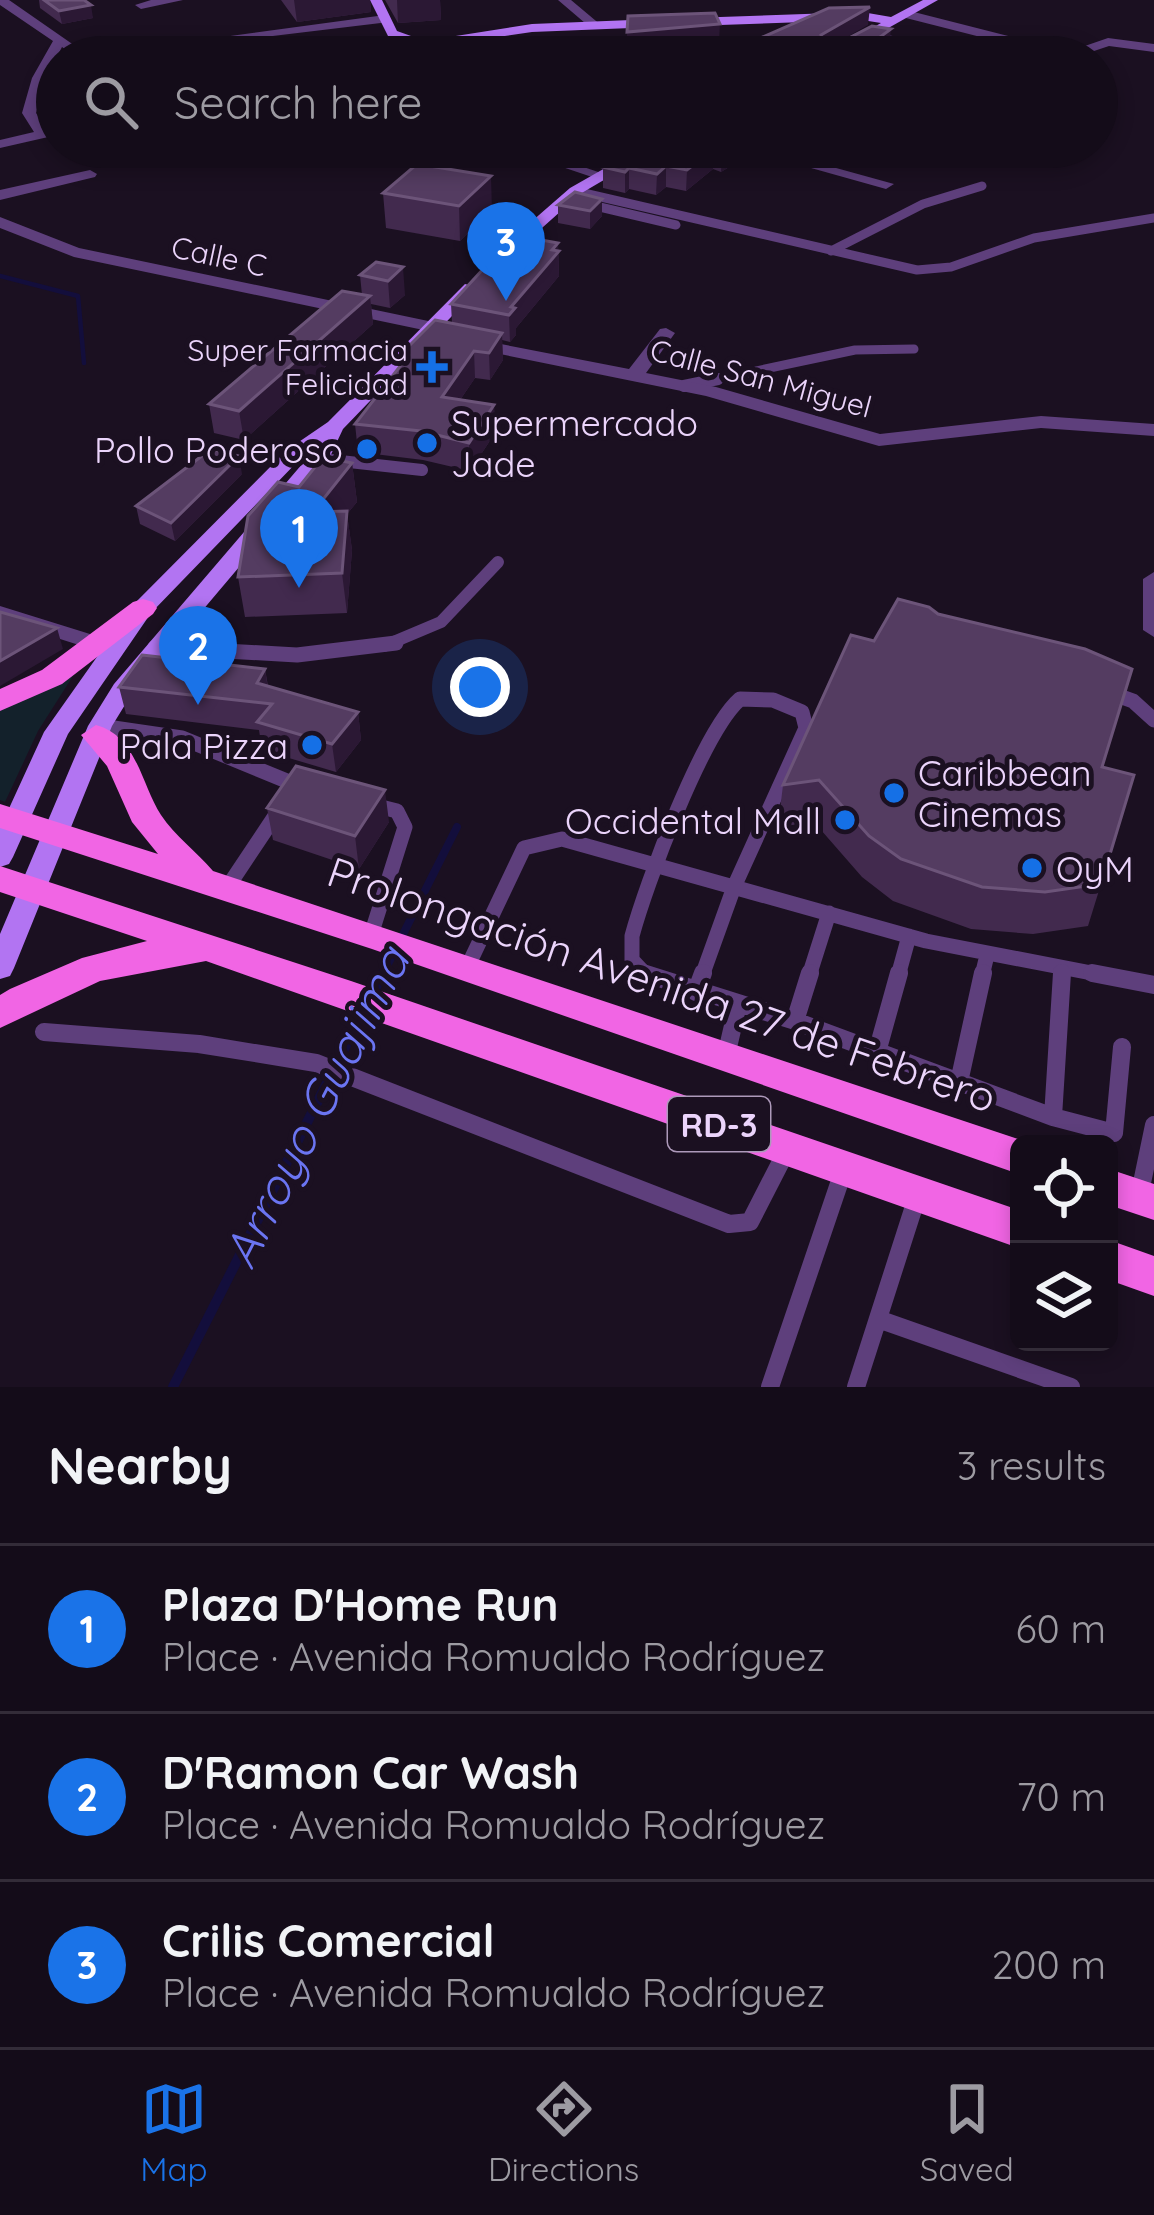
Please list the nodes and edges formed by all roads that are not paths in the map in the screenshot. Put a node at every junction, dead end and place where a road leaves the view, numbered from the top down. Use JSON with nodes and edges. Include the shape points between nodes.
{"nodes":[{"id":1,"x":45,"y":0,"type":"edge"},
{"id":2,"x":178,"y":0,"type":"edge"},
{"id":3,"x":376,"y":0,"type":"edge"},
{"id":4,"x":564,"y":0,"type":"edge"},
{"id":5,"x":932,"y":0,"type":"edge"},
{"id":6,"x":4,"y":5,"type":"edge"},
{"id":7,"x":141,"y":5,"type":"dead end"},
{"id":8,"x":899,"y":18,"type":"junction"},
{"id":9,"x":385,"y":20,"type":"junction"},
{"id":10,"x":685,"y":22,"type":"edge"},
{"id":11,"x":663,"y":23,"type":"edge"},
{"id":12,"x":596,"y":26,"type":"junction"},
{"id":13,"x":866,"y":35,"type":"joint"},
{"id":14,"x":54,"y":36,"type":"edge"},
{"id":15,"x":243,"y":36,"type":"edge"},
{"id":16,"x":401,"y":36,"type":"edge"},
{"id":17,"x":465,"y":36,"type":"edge"},
{"id":18,"x":871,"y":36,"type":"edge"},
{"id":19,"x":985,"y":36,"type":"edge"},
{"id":20,"x":1118,"y":42,"type":"edge"},
{"id":21,"x":1154,"y":48,"type":"edge"},
{"id":22,"x":36,"y":88,"type":"edge"},
{"id":23,"x":36,"y":119,"type":"edge"},
{"id":24,"x":36,"y":136,"type":"edge"},
{"id":25,"x":0,"y":145,"type":"edge"},
{"id":26,"x":578,"y":168,"type":"edge"},
{"id":27,"x":613,"y":168,"type":"edge"},
{"id":28,"x":824,"y":168,"type":"edge"},
{"id":29,"x":90,"y":174,"type":"dead end"},
{"id":30,"x":600,"y":175,"type":"junction"},
{"id":31,"x":886,"y":184,"type":"dead end"},
{"id":32,"x":982,"y":186,"type":"dead end"},
{"id":33,"x":0,"y":195,"type":"edge"},
{"id":34,"x":569,"y":195,"type":"junction"},
{"id":35,"x":1154,"y":218,"type":"edge"},
{"id":36,"x":0,"y":222,"type":"edge"},
{"id":37,"x":831,"y":250,"type":"junction"},
{"id":38,"x":429,"y":331,"type":"junction"},
{"id":39,"x":666,"y":332,"type":"dead end"},
{"id":40,"x":914,"y":349,"type":"dead end"},
{"id":41,"x":634,"y":376,"type":"junction"},
{"id":42,"x":684,"y":386,"type":"junction"},
{"id":43,"x":335,"y":426,"type":"junction"},
{"id":44,"x":1154,"y":430,"type":"edge"},
{"id":45,"x":320,"y":459,"type":"junction"},
{"id":46,"x":422,"y":470,"type":"dead end"},
{"id":47,"x":498,"y":562,"type":"dead end"},
{"id":48,"x":1154,"y":579,"type":"edge"},
{"id":49,"x":143,"y":608,"type":"junction"},
{"id":50,"x":0,"y":613,"type":"edge"},
{"id":51,"x":1154,"y":630,"type":"edge"},
{"id":52,"x":98,"y":644,"type":"junction"},
{"id":53,"x":155,"y":647,"type":"junction"},
{"id":54,"x":1093,"y":688,"type":"edge"},
{"id":55,"x":0,"y":701,"type":"edge"},
{"id":56,"x":1154,"y":720,"type":"edge"},
{"id":57,"x":98,"y":730,"type":"junction"},
{"id":58,"x":296,"y":785,"type":"junction"},
{"id":59,"x":316,"y":790,"type":"edge"},
{"id":60,"x":356,"y":800,"type":"edge"},
{"id":61,"x":8,"y":818,"type":"edge"},
{"id":62,"x":58,"y":834,"type":"junction"},
{"id":63,"x":0,"y":856,"type":"edge"},
{"id":64,"x":656,"y":864,"type":"junction"},
{"id":65,"x":17,"y":885,"type":"edge"},
{"id":66,"x":216,"y":885,"type":"junction"},
{"id":67,"x":734,"y":887,"type":"junction"},
{"id":68,"x":830,"y":914,"type":"junction"},
{"id":69,"x":909,"y":936,"type":"junction"},
{"id":70,"x":378,"y":937,"type":"junction"},
{"id":71,"x":215,"y":950,"type":"junction"},
{"id":72,"x":986,"y":955,"type":"junction"},
{"id":73,"x":459,"y":966,"type":"junction"},
{"id":74,"x":0,"y":968,"type":"edge"},
{"id":75,"x":1062,"y":969,"type":"junction"},
{"id":76,"x":1154,"y":985,"type":"edge"},
{"id":77,"x":696,"y":992,"type":"junction"},
{"id":78,"x":738,"y":1004,"type":"junction"},
{"id":79,"x":0,"y":1013,"type":"edge"},
{"id":80,"x":795,"y":1021,"type":"junction"},
{"id":81,"x":44,"y":1032,"type":"dead end"},
{"id":82,"x":1122,"y":1047,"type":"dead end"},
{"id":83,"x":877,"y":1052,"type":"junction"},
{"id":84,"x":726,"y":1056,"type":"junction"},
{"id":85,"x":959,"y":1082,"type":"junction"},
{"id":86,"x":1053,"y":1117,"type":"junction"},
{"id":87,"x":1154,"y":1125,"type":"edge"},
{"id":88,"x":788,"y":1148,"type":"junction"},
{"id":89,"x":1010,"y":1153,"type":"edge"},
{"id":90,"x":845,"y":1167,"type":"junction"},
{"id":91,"x":918,"y":1194,"type":"junction"},
{"id":92,"x":1134,"y":1195,"type":"edge"},
{"id":93,"x":1010,"y":1226,"type":"edge"},
{"id":94,"x":1118,"y":1263,"type":"edge"},
{"id":95,"x":1154,"y":1276,"type":"edge"},
{"id":96,"x":878,"y":1319,"type":"junction"},
{"id":97,"x":770,"y":1387,"type":"edge"},
{"id":98,"x":856,"y":1387,"type":"edge"},
{"id":99,"x":1072,"y":1387,"type":"edge"}],
"edges":[{"from":1,"to":6,"type":"street"},
{"from":2,"to":7,"type":"street"},
{"from":3,"to":9,"type":"main road"},
{"from":4,"to":12,"type":"street"},
{"from":5,"to":8,"type":"main road"},
{"from":6,"to":14,"type":"street"},
{"from":8,"to":10,"type":"main road"},
{"from":8,"to":13,"type":"main road"},
{"from":8,"to":19,"type":"street"},
{"from":9,"to":15,"type":"street"},
{"from":9,"to":16,"type":"main road"},
{"from":11,"to":12,"type":"main road"},
{"from":12,"to":17,"type":"main road"},
{"from":13,"to":18,"type":"street"},
{"from":20,"to":21,"type":"street"},
{"from":22,"to":23,"type":"street","via":[[29,113]]},
{"from":24,"to":25,"type":"street"},
{"from":26,"to":30,"type":"street"},
{"from":27,"to":30,"type":"main road"},
{"from":28,"to":31,"type":"street"},
{"from":29,"to":33,"type":"street"},
{"from":30,"to":34,"type":"main road"},
{"from":32,"to":37,"type":"lane","via":[[923,204]]},
{"from":34,"to":37,"type":"lane","via":[[685,227]]},
{"from":34,"to":38,"type":"main road"},
{"from":35,"to":37,"type":"lane","via":[[1027,239],[945,270]]},
{"from":36,"to":38,"type":"street","name":"Calle C","via":[[74,252]]},
{"from":38,"to":41,"type":"street","name":"Calle San Miguel"},
{"from":38,"to":43,"type":"main road"},
{"from":39,"to":41,"type":"street"},
{"from":40,"to":42,"type":"lane","via":[[855,350]]},
{"from":41,"to":42,"type":"street","name":"Calle San Miguel"},
{"from":42,"to":44,"type":"street","name":"Calle San Miguel","via":[[879,440],[1035,421]]},
{"from":43,"to":45,"type":"main road"},
{"from":43,"to":49,"type":"main road","via":[[294,454]]},
{"from":45,"to":46,"type":"lane"},
{"from":45,"to":53,"type":"main road"},
{"from":47,"to":53,"type":"lane","via":[[436,627],[374,650]]},
{"from":48,"to":51,"type":"street"},
{"from":49,"to":52,"type":"main road"},
{"from":49,"to":61,"type":"main road","via":[[56,732]]},
{"from":50,"to":52,"type":"street"},
{"from":52,"to":55,"type":"main road"},
{"from":53,"to":57,"type":"main road"},
{"from":54,"to":56,"type":"lane","via":[[1133,701]]},
{"from":57,"to":58,"type":"lane","via":[[182,737]]},
{"from":57,"to":62,"type":"main road"},
{"from":57,"to":66,"type":"main road","via":[[159,837]]},
{"from":58,"to":59,"type":"lane"},
{"from":58,"to":66,"type":"lane"},
{"from":60,"to":70,"type":"lane","via":[[397,811],[405,827]]},
{"from":61,"to":62,"type":"main road","name":"Prolongación Avenida 27 de Febrero","number":"RD-3"},
{"from":61,"to":63,"type":"main road"},
{"from":62,"to":65,"type":"main road"},
{"from":62,"to":66,"type":"main road","name":"Prolongación Avenida 27 de Febrero","number":"RD-3"},
{"from":64,"to":67,"type":"lane"},
{"from":64,"to":67,"type":"lane","via":[[725,712],[740,699],[773,700],[802,712],[806,728]]},
{"from":64,"to":73,"type":"lane","via":[[562,839],[524,848]]},
{"from":64,"to":77,"type":"lane","via":[[631,956],[640,973]]},
{"from":65,"to":71,"type":"main road","number":"RD-3"},
{"from":65,"to":74,"type":"main road"},
{"from":66,"to":70,"type":"main road","name":"Prolongación Avenida 27 de Febrero","number":"RD-3"},
{"from":67,"to":68,"type":"lane"},
{"from":67,"to":77,"type":"lane"},
{"from":68,"to":69,"type":"lane"},
{"from":68,"to":80,"type":"lane"},
{"from":69,"to":72,"type":"lane"},
{"from":69,"to":83,"type":"lane"},
{"from":70,"to":73,"type":"main road","name":"Prolongación Avenida 27 de Febrero","number":"RD-3"},
{"from":71,"to":79,"type":"main road","via":[[86,970]]},
{"from":71,"to":88,"type":"main road","number":"RD-3"},
{"from":72,"to":75,"type":"lane"},
{"from":72,"to":85,"type":"lane"},
{"from":73,"to":84,"type":"main road","name":"Prolongación Avenida 27 de Febrero","number":"RD-3"},
{"from":75,"to":76,"type":"lane"},
{"from":75,"to":86,"type":"lane"},
{"from":77,"to":78,"type":"lane"},
{"from":78,"to":80,"type":"lane"},
{"from":78,"to":84,"type":"lane"},
{"from":80,"to":83,"type":"lane"},
{"from":81,"to":88,"type":"lane","via":[[316,1063],[729,1224],[750,1222]]},
{"from":82,"to":86,"type":"lane","via":[[1114,1132]]},
{"from":83,"to":85,"type":"lane"},
{"from":84,"to":89,"type":"main road","name":"Prolongación Avenida 27 de Febrero","number":"RD-3"},
{"from":85,"to":86,"type":"lane"},
{"from":87,"to":92,"type":"lane"},
{"from":88,"to":90,"type":"main road","number":"RD-3"},
{"from":90,"to":91,"type":"main road","number":"RD-3"},
{"from":90,"to":97,"type":"lane"},
{"from":91,"to":93,"type":"main road","number":"RD-3"},
{"from":91,"to":96,"type":"lane"},
{"from":94,"to":95,"type":"main road"},
{"from":96,"to":98,"type":"lane"},
{"from":96,"to":99,"type":"lane"}]}
